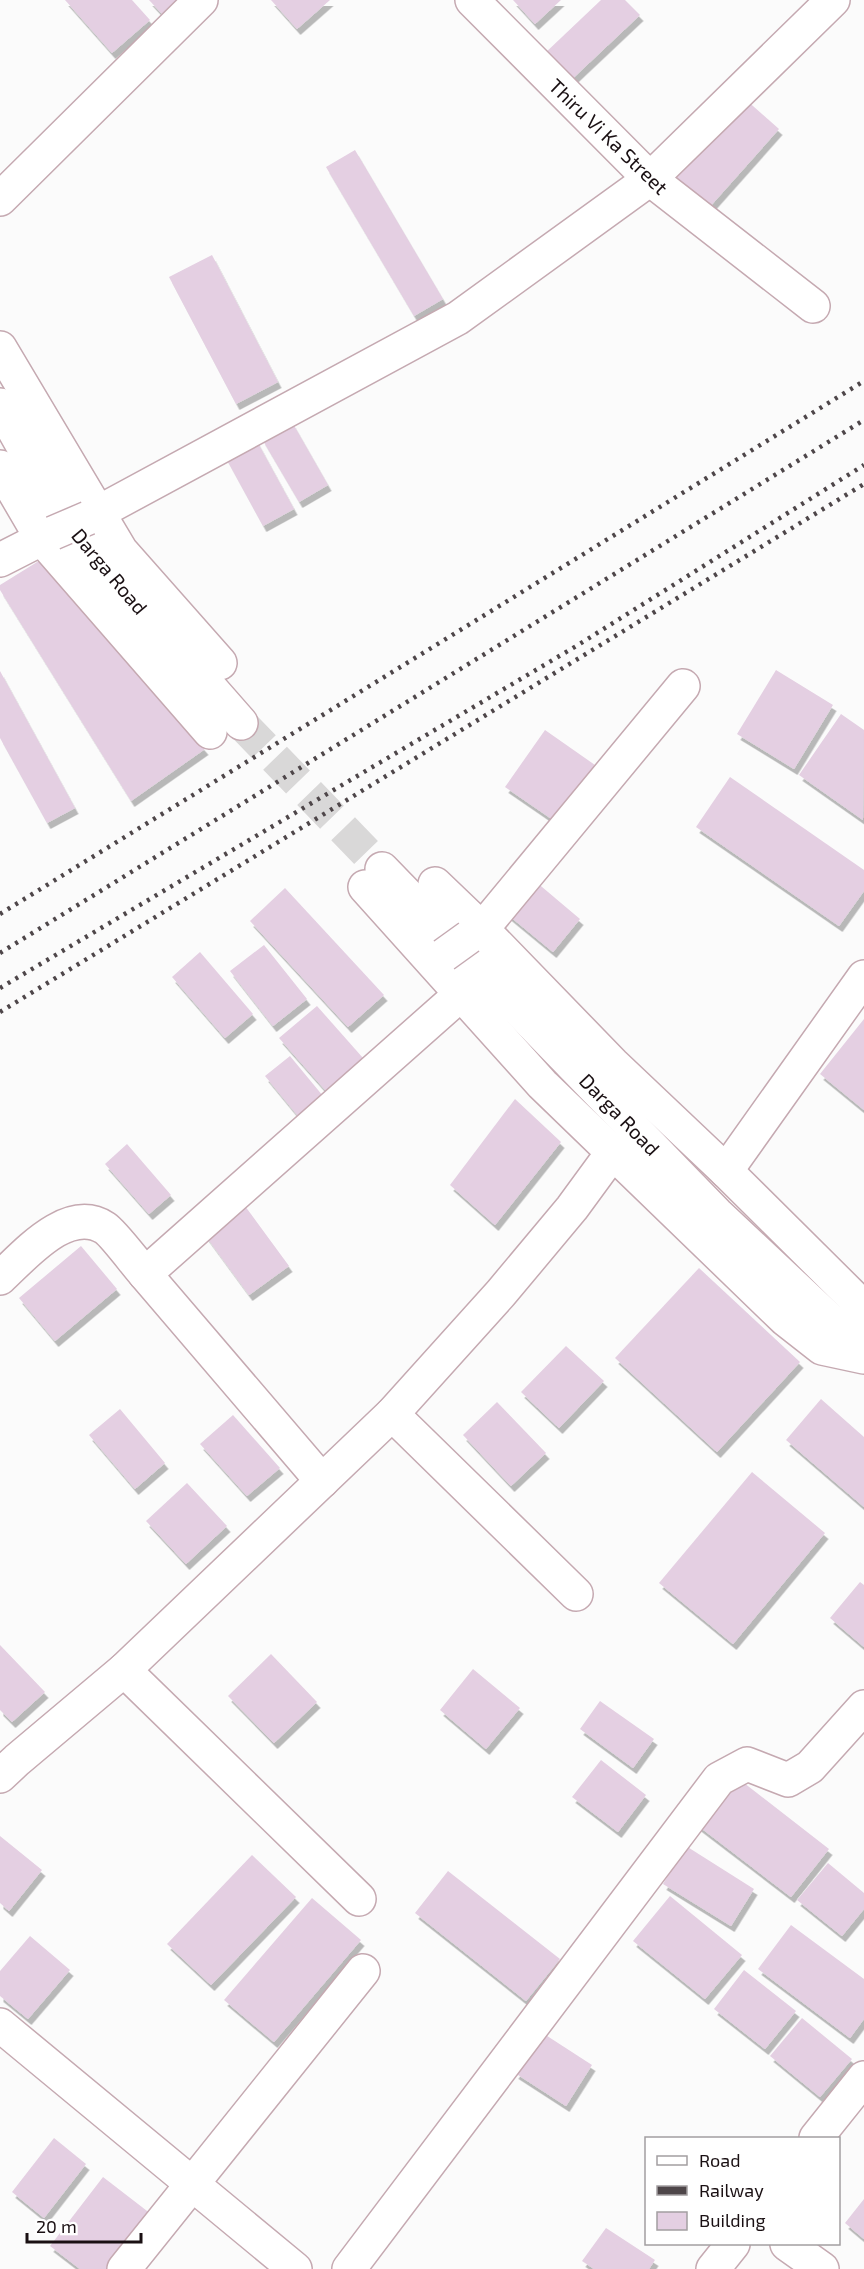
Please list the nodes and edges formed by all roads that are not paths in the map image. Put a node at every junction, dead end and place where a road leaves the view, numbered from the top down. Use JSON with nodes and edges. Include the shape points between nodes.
{"nodes":[{"id":1,"x":201,"y":0,"type":"edge"},
{"id":2,"x":472,"y":0,"type":"edge"},
{"id":3,"x":832,"y":0,"type":"edge"},
{"id":4,"x":650,"y":179,"type":"junction"},
{"id":5,"x":0,"y":199,"type":"edge"},
{"id":6,"x":813,"y":306,"type":"dead end"},
{"id":7,"x":0,"y":348,"type":"edge"},
{"id":8,"x":0,"y":405,"type":"edge"},
{"id":9,"x":0,"y":468,"type":"edge"},
{"id":10,"x":93,"y":516,"type":"junction"},
{"id":11,"x":48,"y":536,"type":"junction"},
{"id":12,"x":0,"y":559,"type":"edge"},
{"id":13,"x":219,"y":663,"type":"dead end"},
{"id":14,"x":683,"y":686,"type":"dead end"},
{"id":15,"x":241,"y":723,"type":"tunnel mouth"},
{"id":16,"x":210,"y":732,"type":"tunnel mouth"},
{"id":17,"x":435,"y":884,"type":"dead end"},
{"id":18,"x":457,"y":946,"type":"junction"},
{"id":19,"x":864,"y":976,"type":"edge"},
{"id":20,"x":461,"y":994,"type":"junction"},
{"id":21,"x":613,"y":1152,"type":"junction"},
{"id":22,"x":726,"y":1171,"type":"junction"},
{"id":23,"x":145,"y":1274,"type":"junction"},
{"id":24,"x":0,"y":1278,"type":"edge"},
{"id":25,"x":864,"y":1334,"type":"edge"},
{"id":26,"x":864,"y":1352,"type":"edge"},
{"id":27,"x":864,"y":1357,"type":"edge"},
{"id":28,"x":392,"y":1414,"type":"junction"},
{"id":29,"x":322,"y":1480,"type":"junction"},
{"id":30,"x":576,"y":1594,"type":"dead end"},
{"id":31,"x":124,"y":1670,"type":"junction"},
{"id":32,"x":864,"y":1707,"type":"edge"},
{"id":33,"x":6,"y":1759,"type":"edge"},
{"id":34,"x":359,"y":1899,"type":"dead end"},
{"id":35,"x":363,"y":1971,"type":"dead end"},
{"id":36,"x":0,"y":2025,"type":"edge"},
{"id":37,"x":864,"y":2078,"type":"edge"},
{"id":38,"x":818,"y":2137,"type":"edge"},
{"id":39,"x":193,"y":2184,"type":"junction"},
{"id":40,"x":732,"y":2245,"type":"edge"},
{"id":41,"x":788,"y":2245,"type":"edge"},
{"id":42,"x":124,"y":2269,"type":"edge"},
{"id":43,"x":295,"y":2269,"type":"edge"},
{"id":44,"x":349,"y":2269,"type":"edge"},
{"id":45,"x":713,"y":2269,"type":"edge"},
{"id":46,"x":822,"y":2269,"type":"edge"}],
"edges":[{"from":1,"to":5,"type":"street"},
{"from":2,"to":4,"type":"street","name":"Thiru Vi Ka Street"},
{"from":3,"to":4,"type":"street"},
{"from":4,"to":6,"type":"street","name":"Thiru Vi Ka Street"},
{"from":4,"to":10,"type":"street","via":[[458,318]]},
{"from":7,"to":10,"type":"street"},
{"from":8,"to":15,"type":"street","name":"Darga Road","via":[[55,503],[85,545]]},
{"from":9,"to":11,"type":"street"},
{"from":10,"to":11,"type":"street","bridge":true},
{"from":10,"to":13,"type":"street"},
{"from":11,"to":12,"type":"street"},
{"from":11,"to":16,"type":"street"},
{"from":14,"to":18,"type":"street"},
{"from":17,"to":18,"type":"street"},
{"from":18,"to":20,"type":"street"},
{"from":18,"to":22,"type":"street","via":[[613,1064]]},
{"from":18,"to":26,"type":"street","name":"Darga Road","via":[[373,878]]},
{"from":19,"to":22,"type":"street"},
{"from":20,"to":21,"type":"street","via":[[542,1084]]},
{"from":20,"to":23,"type":"street"},
{"from":21,"to":27,"type":"street","via":[[785,1319],[822,1348]]},
{"from":21,"to":28,"type":"street","via":[[501,1293]]},
{"from":22,"to":25,"type":"street","via":[[854,1299]]},
{"from":23,"to":24,"type":"street","via":[[105,1228],[80,1220],[52,1232]]},
{"from":23,"to":29,"type":"street"},
{"from":28,"to":29,"type":"street"},
{"from":28,"to":30,"type":"street"},
{"from":29,"to":31,"type":"street"},
{"from":31,"to":33,"type":"street"},
{"from":31,"to":34,"type":"street"},
{"from":32,"to":44,"type":"street","via":[[810,1767],[788,1780],[747,1764],[719,1779]]},
{"from":35,"to":39,"type":"street"},
{"from":36,"to":39,"type":"street"},
{"from":37,"to":38,"type":"street"},
{"from":39,"to":42,"type":"street"},
{"from":39,"to":43,"type":"street"},
{"from":40,"to":45,"type":"street"},
{"from":41,"to":46,"type":"street"}]}
